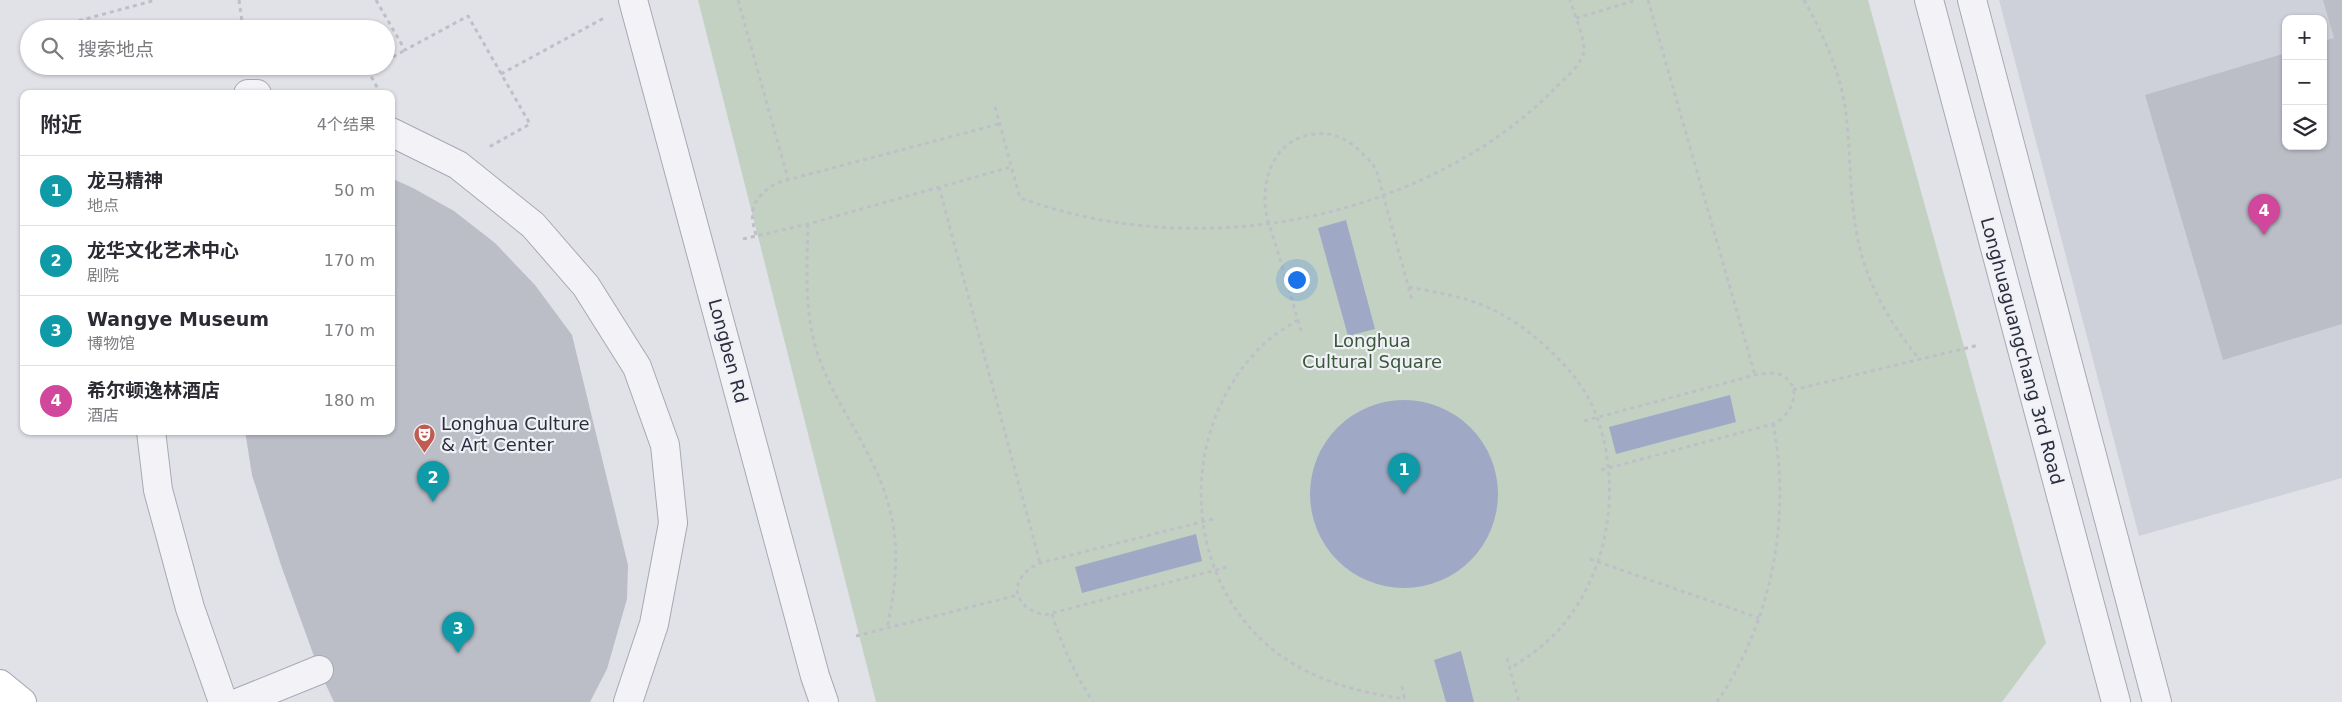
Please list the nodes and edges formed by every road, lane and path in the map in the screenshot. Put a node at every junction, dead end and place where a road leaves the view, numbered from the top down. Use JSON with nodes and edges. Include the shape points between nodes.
{"nodes":[{"id":1,"x":156,"y":0,"type":"edge"},
{"id":2,"x":239,"y":0,"type":"edge"},
{"id":3,"x":376,"y":0,"type":"edge"},
{"id":4,"x":738,"y":0,"type":"edge"},
{"id":5,"x":1570,"y":0,"type":"edge"},
{"id":6,"x":1637,"y":0,"type":"edge"},
{"id":7,"x":1648,"y":0,"type":"edge"},
{"id":8,"x":1804,"y":0,"type":"edge"},
{"id":9,"x":1929,"y":0,"type":"edge"},
{"id":10,"x":1972,"y":0,"type":"edge"},
{"id":11,"x":633,"y":1,"type":"edge"},
{"id":12,"x":1576,"y":18,"type":"junction"},
{"id":13,"x":82,"y":20,"type":"edge"},
{"id":14,"x":241,"y":20,"type":"edge"},
{"id":15,"x":387,"y":20,"type":"edge"},
{"id":16,"x":395,"y":34,"type":"edge"},
{"id":17,"x":404,"y":50,"type":"junction"},
{"id":18,"x":395,"y":56,"type":"edge"},
{"id":19,"x":501,"y":74,"type":"junction"},
{"id":20,"x":370,"y":75,"type":"edge"},
{"id":21,"x":379,"y":90,"type":"edge"},
{"id":22,"x":994,"y":107,"type":"dead end"},
{"id":23,"x":999,"y":124,"type":"junction"},
{"id":24,"x":395,"y":134,"type":"edge"},
{"id":25,"x":458,"y":165,"type":"junction"},
{"id":26,"x":1011,"y":167,"type":"junction"},
{"id":27,"x":788,"y":179,"type":"junction"},
{"id":28,"x":939,"y":187,"type":"junction"},
{"id":29,"x":1385,"y":195,"type":"junction"},
{"id":30,"x":1270,"y":223,"type":"junction"},
{"id":31,"x":808,"y":224,"type":"junction"},
{"id":32,"x":756,"y":235,"type":"junction"},
{"id":33,"x":743,"y":238,"type":"dead end"},
{"id":34,"x":1409,"y":288,"type":"junction"},
{"id":35,"x":1412,"y":300,"type":"dead end"},
{"id":36,"x":1298,"y":320,"type":"junction"},
{"id":37,"x":1301,"y":331,"type":"dead end"},
{"id":38,"x":1979,"y":345,"type":"dead end"},
{"id":39,"x":1919,"y":359,"type":"junction"},
{"id":40,"x":1755,"y":375,"type":"junction"},
{"id":41,"x":1793,"y":390,"type":"junction"},
{"id":42,"x":1597,"y":418,"type":"junction"},
{"id":43,"x":1584,"y":421,"type":"dead end"},
{"id":44,"x":1773,"y":424,"type":"junction"},
{"id":45,"x":151,"y":435,"type":"edge"},
{"id":46,"x":1608,"y":468,"type":"junction"},
{"id":47,"x":1597,"y":471,"type":"dead end"},
{"id":48,"x":1213,"y":519,"type":"dead end"},
{"id":49,"x":1203,"y":522,"type":"junction"},
{"id":50,"x":1590,"y":559,"type":"dead end"},
{"id":51,"x":1598,"y":562,"type":"junction"},
{"id":52,"x":1040,"y":563,"type":"junction"},
{"id":53,"x":1227,"y":567,"type":"dead end"},
{"id":54,"x":1217,"y":570,"type":"junction"},
{"id":55,"x":1018,"y":595,"type":"junction"},
{"id":56,"x":1052,"y":614,"type":"junction"},
{"id":57,"x":1759,"y":618,"type":"junction"},
{"id":58,"x":888,"y":628,"type":"junction"},
{"id":59,"x":856,"y":636,"type":"dead end"},
{"id":60,"x":1507,"y":658,"type":"dead end"},
{"id":61,"x":1509,"y":669,"type":"junction"},
{"id":62,"x":319,"y":670,"type":"dead end"},
{"id":63,"x":0,"y":684,"type":"edge"},
{"id":64,"x":1402,"y":686,"type":"dead end"},
{"id":65,"x":1405,"y":701,"type":"edge"},
{"id":66,"x":22,"y":702,"type":"edge"},
{"id":67,"x":223,"y":702,"type":"edge"},
{"id":68,"x":240,"y":702,"type":"edge"},
{"id":69,"x":628,"y":702,"type":"edge"},
{"id":70,"x":824,"y":702,"type":"edge"},
{"id":71,"x":1093,"y":702,"type":"edge"},
{"id":72,"x":1519,"y":702,"type":"edge"},
{"id":73,"x":1717,"y":702,"type":"edge"},
{"id":74,"x":2116,"y":702,"type":"edge"},
{"id":75,"x":2157,"y":702,"type":"edge"}],
"edges":[{"from":1,"to":13,"type":"path"},
{"from":2,"to":14,"type":"path"},
{"from":3,"to":15,"type":"path"},
{"from":4,"to":27,"type":"path"},
{"from":5,"to":12,"type":"path"},
{"from":6,"to":12,"type":"path"},
{"from":7,"to":40,"type":"path"},
{"from":8,"to":39,"type":"path","via":[[1835,67],[1845,106],[1854,222],[1861,254],[1884,310]]},
{"from":9,"to":74,"type":"street","name":"Longhuaguangchang 3rd Road"},
{"from":10,"to":75,"type":"street"},
{"from":11,"to":19,"type":"path"},
{"from":11,"to":70,"type":"street","name":"Longben Rd"},
{"from":12,"to":29,"type":"path","via":[[1584,50],[1582,56],[1542,101],[1483,145],[1415,183]]},
{"from":16,"to":17,"type":"path"},
{"from":17,"to":18,"type":"path"},
{"from":17,"to":19,"type":"path","via":[[468,16]]},
{"from":19,"to":25,"type":"path","via":[[530,124]]},
{"from":20,"to":21,"type":"path"},
{"from":22,"to":23,"type":"path"},
{"from":23,"to":26,"type":"path"},
{"from":23,"to":27,"type":"path"},
{"from":24,"to":25,"type":"street"},
{"from":25,"to":69,"type":"street","via":[[533,225],[586,286],[637,367],[665,445],[673,523],[654,624]]},
{"from":26,"to":28,"type":"path"},
{"from":26,"to":30,"type":"path","via":[[1020,198],[1080,217],[1151,226],[1235,227]]},
{"from":27,"to":32,"type":"path","via":[[763,192],[752,207]]},
{"from":28,"to":31,"type":"path"},
{"from":28,"to":52,"type":"path"},
{"from":29,"to":30,"type":"path","via":[[1344,209]]},
{"from":29,"to":30,"type":"path","via":[[1376,169],[1364,153],[1331,134],[1313,134],[1292,141],[1276,156],[1266,177],[1264,200]]},
{"from":29,"to":34,"type":"path"},
{"from":30,"to":36,"type":"path"},
{"from":31,"to":32,"type":"path"},
{"from":31,"to":58,"type":"path","via":[[809,307],[816,350],[832,391],[870,457],[894,524],[897,564]]},
{"from":32,"to":33,"type":"path"},
{"from":34,"to":35,"type":"path"},
{"from":34,"to":42,"type":"path","via":[[1471,300],[1503,314],[1532,334],[1577,381]]},
{"from":36,"to":37,"type":"path"},
{"from":36,"to":49,"type":"path","via":[[1256,351],[1235,378],[1219,407],[1207,439],[1201,473]]},
{"from":38,"to":39,"type":"path"},
{"from":39,"to":41,"type":"path"},
{"from":40,"to":41,"type":"path","via":[[1778,374]]},
{"from":40,"to":42,"type":"path"},
{"from":41,"to":44,"type":"path","via":[[1791,408]]},
{"from":42,"to":43,"type":"path"},
{"from":42,"to":46,"type":"path"},
{"from":44,"to":46,"type":"path"},
{"from":44,"to":57,"type":"path","via":[[1781,477],[1780,511],[1769,587]]},
{"from":45,"to":67,"type":"street","via":[[158,490],[190,608]]},
{"from":46,"to":47,"type":"path"},
{"from":46,"to":51,"type":"path","via":[[1608,511]]},
{"from":48,"to":49,"type":"path"},
{"from":49,"to":52,"type":"path"},
{"from":49,"to":54,"type":"path"},
{"from":50,"to":51,"type":"path"},
{"from":51,"to":57,"type":"path"},
{"from":51,"to":61,"type":"path","via":[[1591,580],[1555,634]]},
{"from":52,"to":55,"type":"path","via":[[1024,572],[1019,580]]},
{"from":53,"to":54,"type":"path"},
{"from":54,"to":56,"type":"path"},
{"from":54,"to":65,"type":"path","via":[[1234,606],[1272,649],[1332,684]]},
{"from":55,"to":56,"type":"path","via":[[1028,610]]},
{"from":55,"to":58,"type":"path"},
{"from":56,"to":71,"type":"path","via":[[1075,673]]},
{"from":57,"to":73,"type":"path","via":[[1741,661]]},
{"from":58,"to":59,"type":"path"},
{"from":60,"to":61,"type":"path"},
{"from":61,"to":72,"type":"path"},
{"from":62,"to":68,"type":"street"},
{"from":63,"to":66,"type":"main road"},
{"from":64,"to":65,"type":"path"}]}
